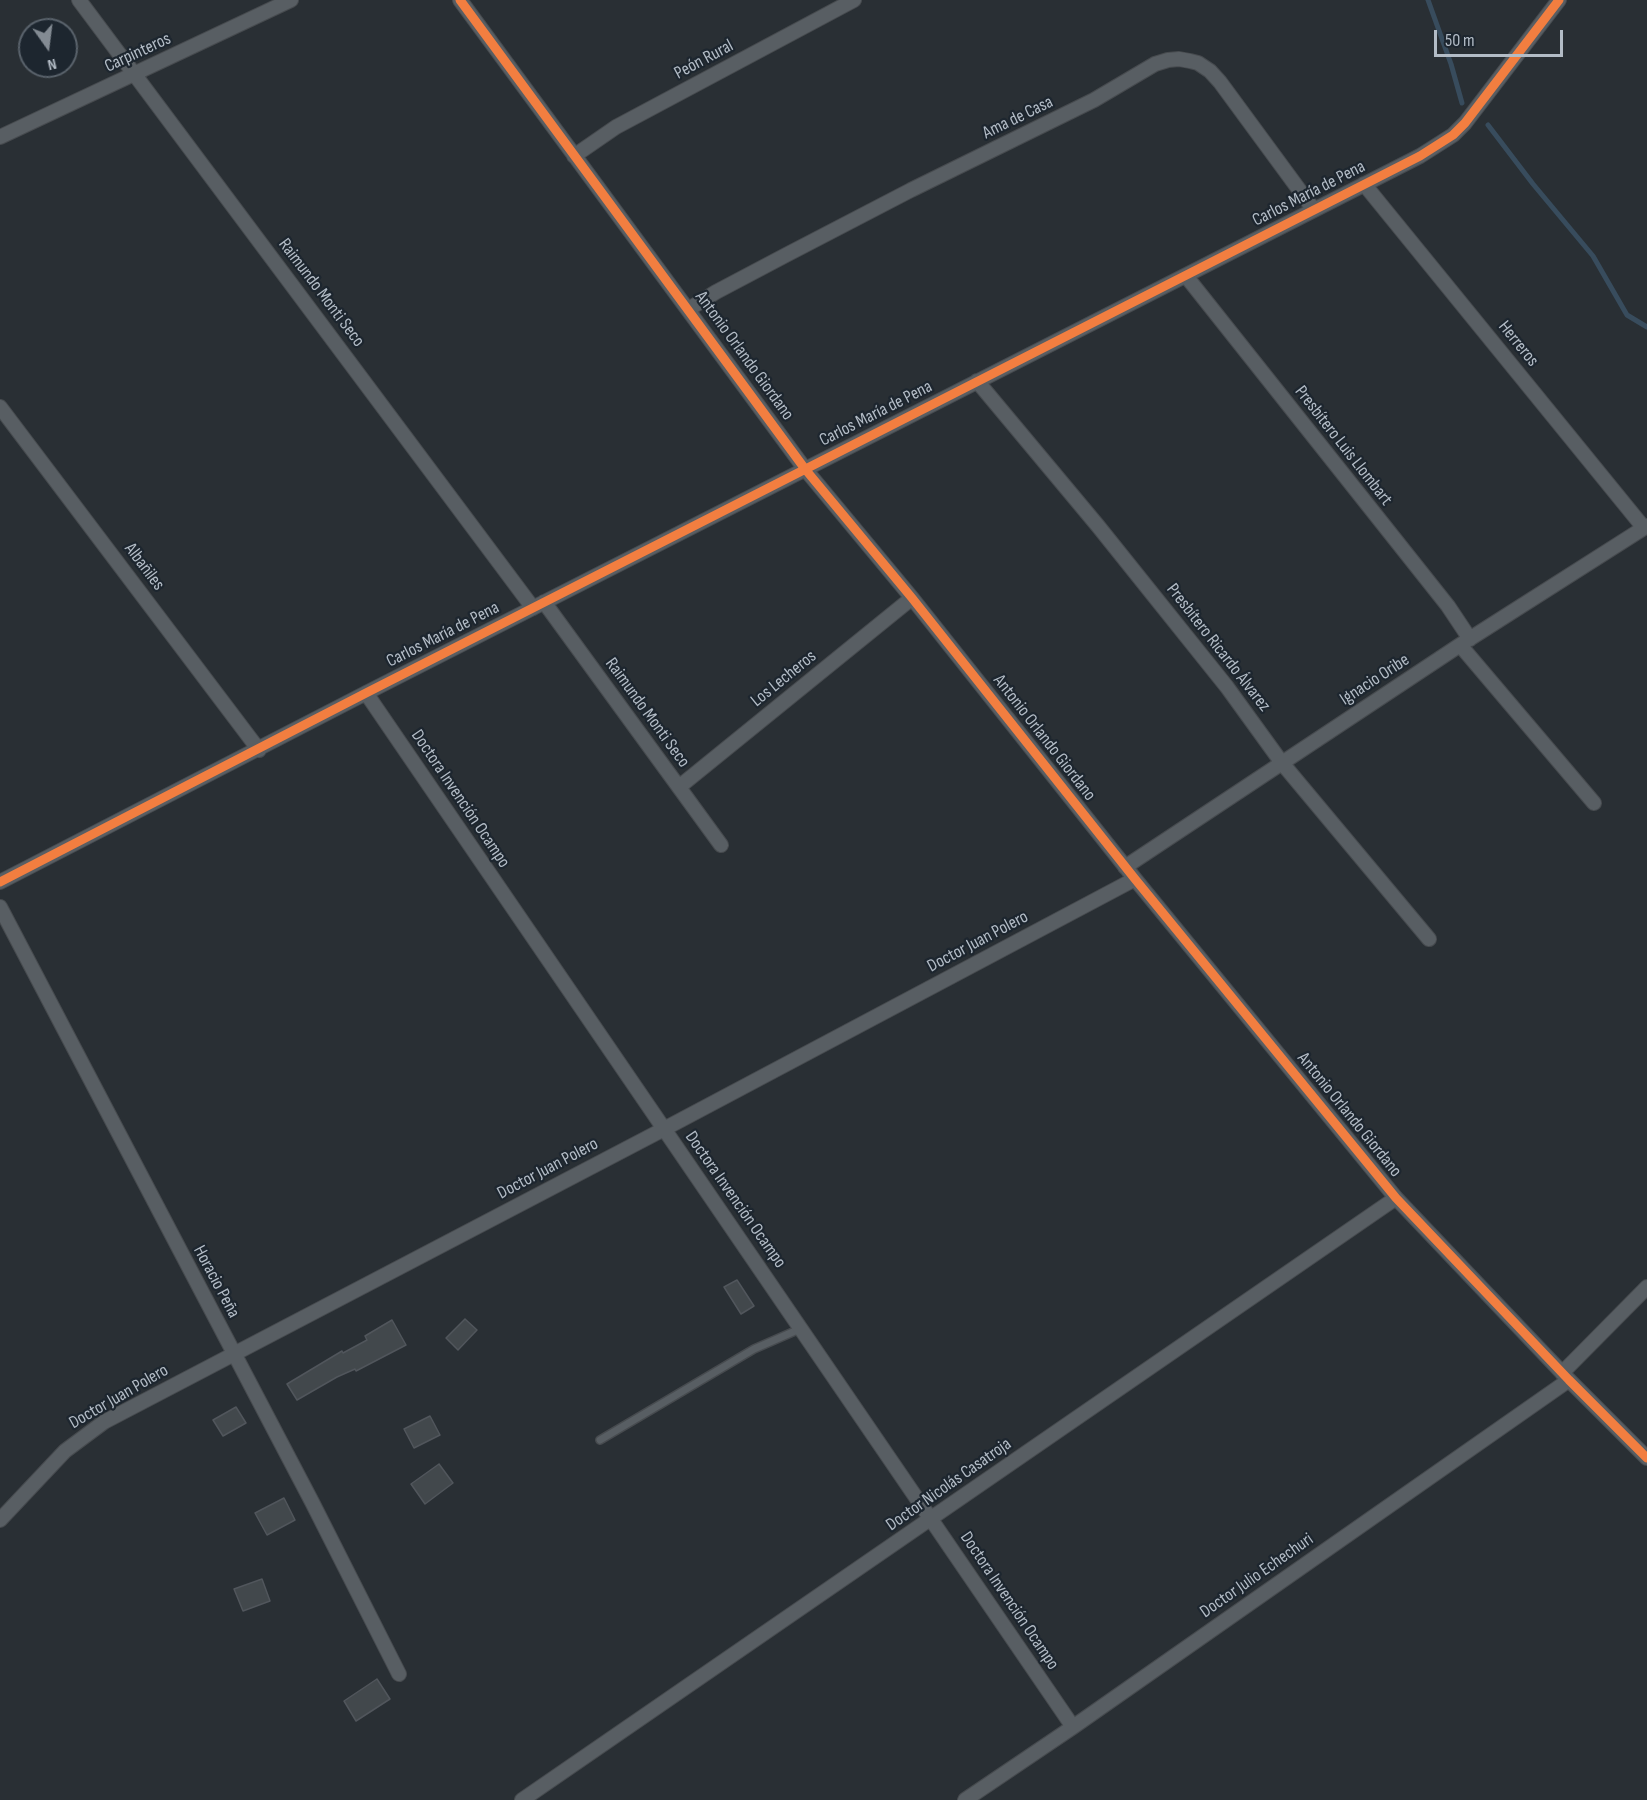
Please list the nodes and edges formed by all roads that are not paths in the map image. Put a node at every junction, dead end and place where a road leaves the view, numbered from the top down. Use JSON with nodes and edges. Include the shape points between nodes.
{"nodes":[{"id":1,"x":80,"y":0,"type":"edge"},
{"id":2,"x":291,"y":0,"type":"edge"},
{"id":3,"x":460,"y":0,"type":"edge"},
{"id":4,"x":854,"y":0,"type":"edge"},
{"id":5,"x":1559,"y":0,"type":"edge"},
{"id":6,"x":135,"y":74,"type":"junction"},
{"id":7,"x":0,"y":137,"type":"edge"},
{"id":8,"x":574,"y":156,"type":"junction"},
{"id":9,"x":1364,"y":184,"type":"junction"},
{"id":10,"x":1314,"y":210,"type":"junction"},
{"id":11,"x":1186,"y":276,"type":"junction"},
{"id":12,"x":689,"y":309,"type":"junction"},
{"id":13,"x":977,"y":381,"type":"junction"},
{"id":14,"x":0,"y":407,"type":"edge"},
{"id":15,"x":805,"y":469,"type":"junction"},
{"id":16,"x":1646,"y":527,"type":"edge"},
{"id":17,"x":912,"y":598,"type":"junction"},
{"id":18,"x":538,"y":605,"type":"junction"},
{"id":19,"x":1465,"y":642,"type":"junction"},
{"id":20,"x":366,"y":693,"type":"junction"},
{"id":21,"x":259,"y":750,"type":"junction"},
{"id":22,"x":1282,"y":763,"type":"junction"},
{"id":23,"x":679,"y":787,"type":"junction"},
{"id":24,"x":1594,"y":803,"type":"dead end"},
{"id":25,"x":721,"y":845,"type":"dead end"},
{"id":26,"x":1125,"y":867,"type":"junction"},
{"id":27,"x":1135,"y":879,"type":"junction"},
{"id":28,"x":0,"y":882,"type":"edge"},
{"id":29,"x":0,"y":907,"type":"edge"},
{"id":30,"x":1429,"y":939,"type":"dead end"},
{"id":31,"x":664,"y":1129,"type":"junction"},
{"id":32,"x":1396,"y":1198,"type":"junction"},
{"id":33,"x":1647,"y":1287,"type":"edge"},
{"id":34,"x":802,"y":1328,"type":"junction"},
{"id":35,"x":233,"y":1354,"type":"junction"},
{"id":36,"x":1565,"y":1377,"type":"junction"},
{"id":37,"x":600,"y":1440,"type":"dead end"},
{"id":38,"x":1647,"y":1458,"type":"edge"},
{"id":39,"x":2,"y":1514,"type":"edge"},
{"id":40,"x":931,"y":1519,"type":"junction"},
{"id":41,"x":399,"y":1674,"type":"dead end"},
{"id":42,"x":1073,"y":1727,"type":"junction"},
{"id":43,"x":522,"y":1800,"type":"edge"},
{"id":44,"x":965,"y":1800,"type":"edge"}],
"edges":[{"from":1,"to":6,"type":"street","name":"Raimundo Monti Seco"},
{"from":2,"to":6,"type":"street","name":"Carpinteros"},
{"from":3,"to":8,"type":"street","name":"Antonio Orlando Giordano"},
{"from":4,"to":8,"type":"street","name":"Peón Rural","via":[[616,128]]},
{"from":5,"to":9,"type":"street","name":"Carlos María de Pena","via":[[1453,135]]},
{"from":6,"to":7,"type":"street","name":"Carpinteros"},
{"from":6,"to":18,"type":"street","name":"Raimundo Monti Seco"},
{"from":8,"to":12,"type":"street","name":"Antonio Orlando Giordano"},
{"from":9,"to":10,"type":"street","name":"Carlos María de Pena"},
{"from":9,"to":16,"type":"street","name":"Herreros"},
{"from":10,"to":11,"type":"street","name":"Carlos María de Pena"},
{"from":10,"to":12,"type":"street","name":"Ama de Casa","via":[[1215,77],[1198,63],[1168,60],[797,249]]},
{"from":11,"to":13,"type":"street","name":"Carlos María de Pena"},
{"from":11,"to":19,"type":"street","name":"Presbítero Luis Llombart","via":[[1448,606]]},
{"from":12,"to":15,"type":"street","name":"Antonio Orlando Giordano"},
{"from":13,"to":15,"type":"street","name":"Carlos María de Pena"},
{"from":13,"to":22,"type":"street","name":"Presbítero Ricardo Álvarez","via":[[1142,579]]},
{"from":14,"to":21,"type":"street","name":"Albañiles"},
{"from":15,"to":17,"type":"street","name":"Antonio Orlando Giordano"},
{"from":15,"to":18,"type":"street","name":"Carlos María de Pena"},
{"from":16,"to":19,"type":"street","name":"Ignacio Oribe"},
{"from":17,"to":23,"type":"street","name":"Los Lecheros"},
{"from":17,"to":26,"type":"street","name":"Antonio Orlando Giordano"},
{"from":18,"to":20,"type":"street","name":"Carlos María de Pena"},
{"from":18,"to":23,"type":"street","name":"Raimundo Monti Seco"},
{"from":19,"to":22,"type":"street","name":"Ignacio Oribe"},
{"from":19,"to":24,"type":"street","name":"Presbítero Luis Llombart"},
{"from":20,"to":21,"type":"street","name":"Carlos María de Pena"},
{"from":20,"to":31,"type":"street","name":"Doctora Invención Ocampo"},
{"from":21,"to":28,"type":"street","name":"Carlos María de Pena"},
{"from":22,"to":26,"type":"street","name":"Ignacio Oribe"},
{"from":22,"to":30,"type":"street","name":"Presbítero Ricardo Álvarez"},
{"from":23,"to":25,"type":"street","name":"Raimundo Monti Seco"},
{"from":26,"to":27,"type":"street","name":"Antonio Orlando Giordano"},
{"from":27,"to":31,"type":"street","name":"Doctor Juan Polero"},
{"from":27,"to":32,"type":"street","name":"Antonio Orlando Giordano"},
{"from":29,"to":35,"type":"street","name":"Horacio Peña"},
{"from":31,"to":34,"type":"street","name":"Doctora Invención Ocampo"},
{"from":31,"to":35,"type":"street","name":"Doctor Juan Polero"},
{"from":32,"to":36,"type":"street","name":"Antonio Orlando Giordano"},
{"from":32,"to":40,"type":"street","name":"Doctor Nicolás Casatroja"},
{"from":33,"to":36,"type":"street","name":"Doctor Julio Echechuri"},
{"from":34,"to":37,"type":"lane","via":[[754,1349]]},
{"from":34,"to":40,"type":"street","name":"Doctora Invención Ocampo"},
{"from":35,"to":39,"type":"street","name":"Doctor Juan Polero","via":[[90,1431]]},
{"from":35,"to":41,"type":"street","name":"Horacio Peña"},
{"from":36,"to":38,"type":"street","name":"Antonio Orlando Giordano"},
{"from":36,"to":42,"type":"street","name":"Doctor Julio Echechuri"},
{"from":40,"to":42,"type":"street","name":"Doctora Invención Ocampo"},
{"from":40,"to":43,"type":"street","name":"Doctor Nicolás Casatroja"},
{"from":42,"to":44,"type":"street","name":"Doctor Julio Echechuri"}]}
